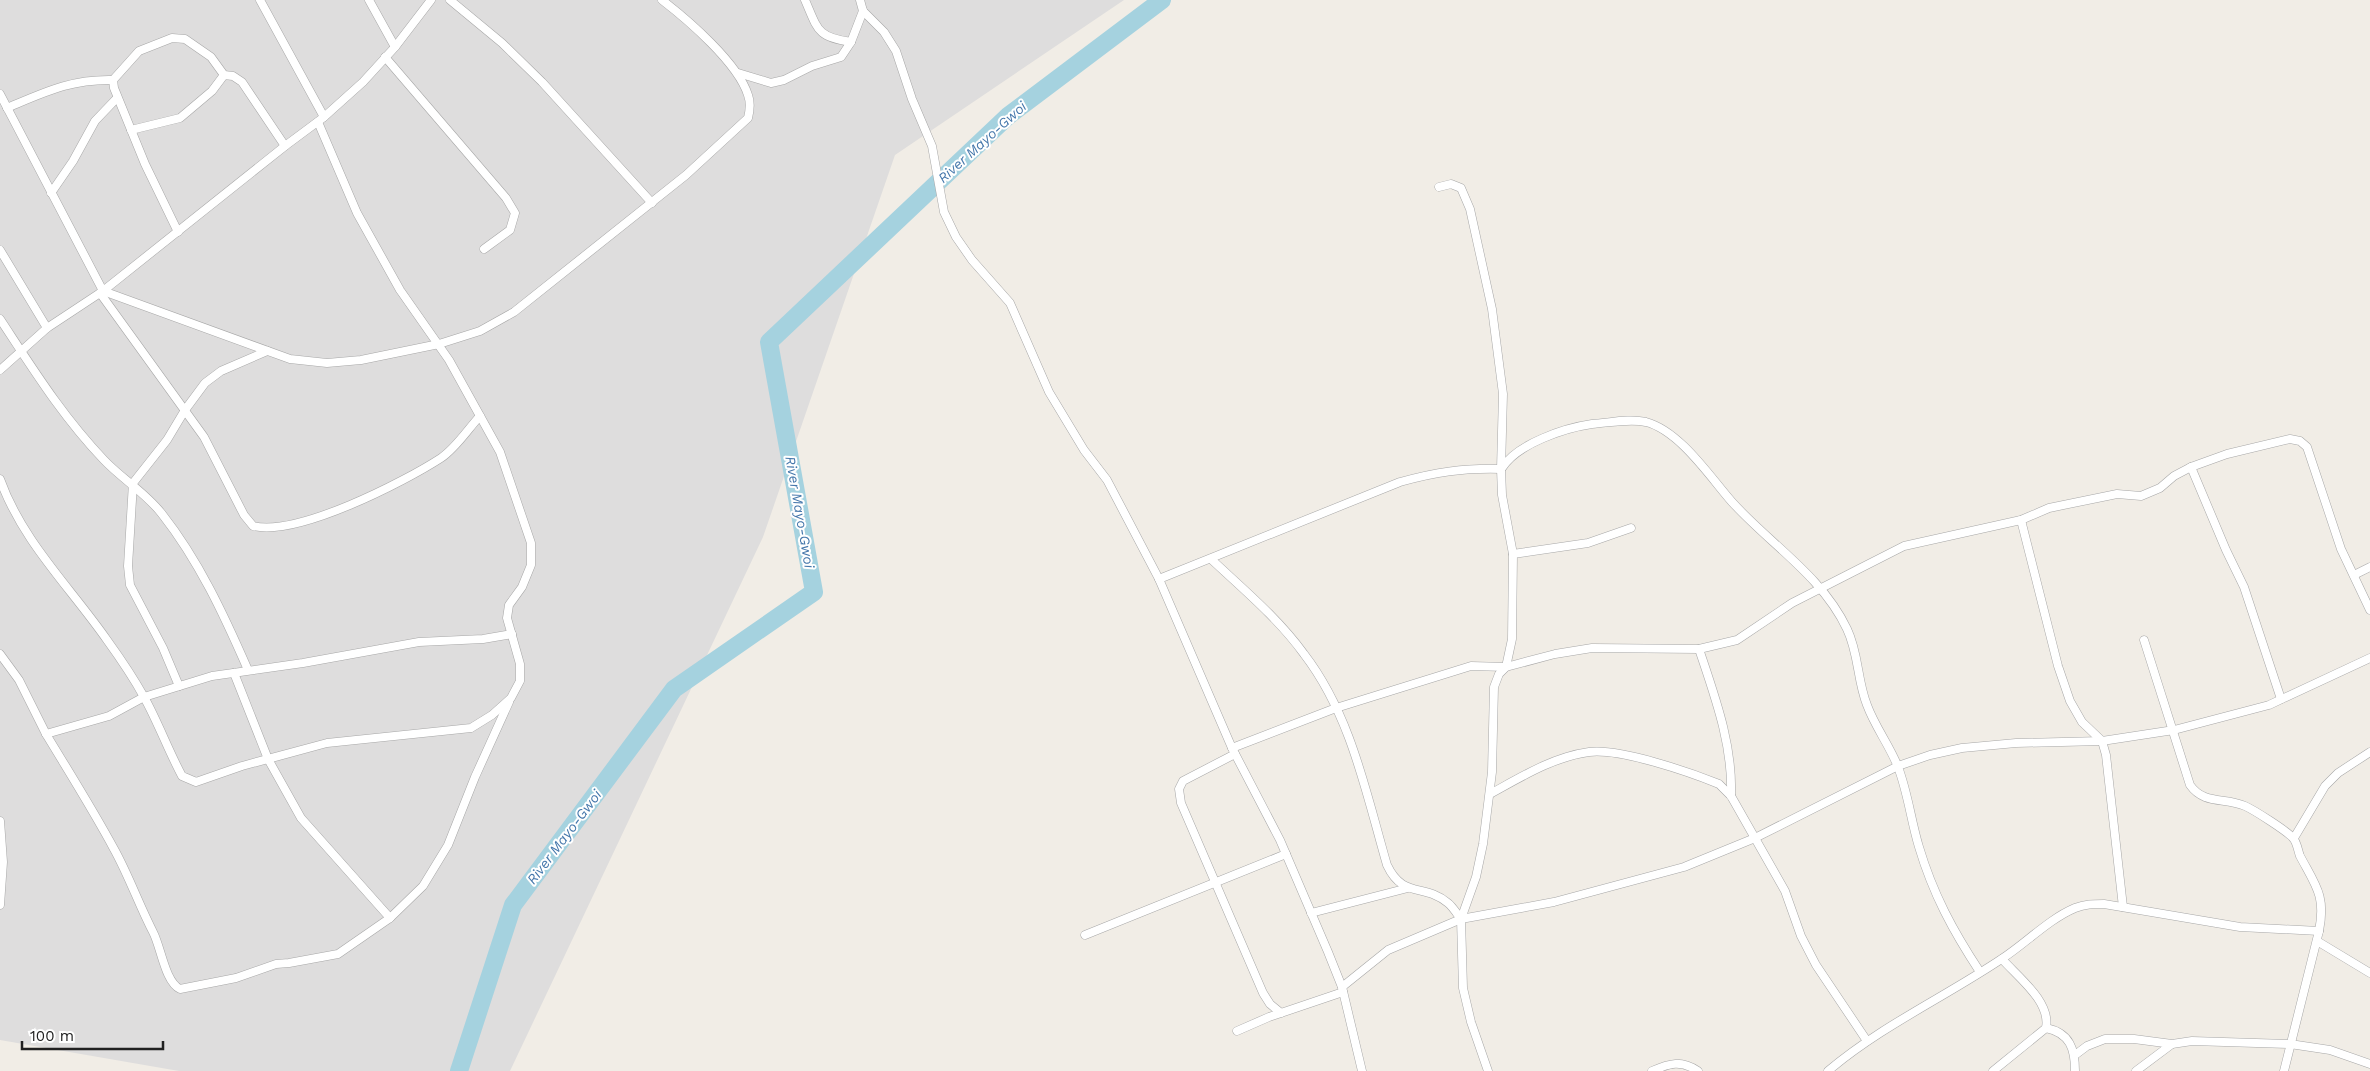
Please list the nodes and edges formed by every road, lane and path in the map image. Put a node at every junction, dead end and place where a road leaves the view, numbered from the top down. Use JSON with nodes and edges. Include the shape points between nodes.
{"nodes":[{"id":1,"x":260,"y":0,"type":"edge"},
{"id":2,"x":369,"y":0,"type":"edge"},
{"id":3,"x":431,"y":0,"type":"edge"},
{"id":4,"x":450,"y":0,"type":"edge"},
{"id":5,"x":662,"y":0,"type":"edge"},
{"id":6,"x":805,"y":0,"type":"edge"},
{"id":7,"x":860,"y":0,"type":"edge"},
{"id":8,"x":863,"y":11,"type":"junction"},
{"id":9,"x":851,"y":42,"type":"junction"},
{"id":10,"x":395,"y":47,"type":"junction"},
{"id":11,"x":385,"y":58,"type":"junction"},
{"id":12,"x":738,"y":73,"type":"junction"},
{"id":13,"x":224,"y":74,"type":"junction"},
{"id":14,"x":114,"y":80,"type":"junction"},
{"id":15,"x":0,"y":94,"type":"edge"},
{"id":16,"x":117,"y":98,"type":"junction"},
{"id":17,"x":7,"y":108,"type":"junction"},
{"id":18,"x":321,"y":119,"type":"junction"},
{"id":19,"x":130,"y":130,"type":"junction"},
{"id":20,"x":285,"y":146,"type":"junction"},
{"id":21,"x":1439,"y":187,"type":"dead end"},
{"id":22,"x":51,"y":193,"type":"junction"},
{"id":23,"x":652,"y":203,"type":"junction"},
{"id":24,"x":178,"y":232,"type":"junction"},
{"id":25,"x":484,"y":249,"type":"dead end"},
{"id":26,"x":0,"y":250,"type":"edge"},
{"id":27,"x":101,"y":292,"type":"junction"},
{"id":28,"x":0,"y":319,"type":"edge"},
{"id":29,"x":47,"y":328,"type":"junction"},
{"id":30,"x":439,"y":344,"type":"junction"},
{"id":31,"x":21,"y":351,"type":"junction"},
{"id":32,"x":267,"y":351,"type":"junction"},
{"id":33,"x":0,"y":370,"type":"edge"},
{"id":34,"x":185,"y":410,"type":"junction"},
{"id":35,"x":480,"y":416,"type":"junction"},
{"id":36,"x":2191,"y":467,"type":"junction"},
{"id":37,"x":1501,"y":469,"type":"junction"},
{"id":38,"x":0,"y":480,"type":"edge"},
{"id":39,"x":133,"y":484,"type":"junction"},
{"id":40,"x":2021,"y":520,"type":"junction"},
{"id":41,"x":1630,"y":528,"type":"dead end"},
{"id":42,"x":1513,"y":554,"type":"junction"},
{"id":43,"x":1211,"y":559,"type":"junction"},
{"id":44,"x":2370,"y":567,"type":"edge"},
{"id":45,"x":2354,"y":575,"type":"junction"},
{"id":46,"x":1159,"y":579,"type":"junction"},
{"id":47,"x":1821,"y":589,"type":"junction"},
{"id":48,"x":2370,"y":610,"type":"edge"},
{"id":49,"x":512,"y":634,"type":"junction"},
{"id":50,"x":2144,"y":640,"type":"dead end"},
{"id":51,"x":1699,"y":649,"type":"junction"},
{"id":52,"x":0,"y":654,"type":"edge"},
{"id":53,"x":2370,"y":658,"type":"edge"},
{"id":54,"x":1506,"y":668,"type":"junction"},
{"id":55,"x":248,"y":670,"type":"junction"},
{"id":56,"x":234,"y":673,"type":"junction"},
{"id":57,"x":179,"y":686,"type":"junction"},
{"id":58,"x":144,"y":697,"type":"junction"},
{"id":59,"x":511,"y":698,"type":"junction"},
{"id":60,"x":2281,"y":700,"type":"junction"},
{"id":61,"x":1336,"y":708,"type":"junction"},
{"id":62,"x":2174,"y":730,"type":"junction"},
{"id":63,"x":46,"y":734,"type":"junction"},
{"id":64,"x":2102,"y":741,"type":"junction"},
{"id":65,"x":1234,"y":751,"type":"junction"},
{"id":66,"x":2370,"y":752,"type":"edge"},
{"id":67,"x":268,"y":759,"type":"junction"},
{"id":68,"x":1898,"y":766,"type":"junction"},
{"id":69,"x":1490,"y":794,"type":"junction"},
{"id":70,"x":1731,"y":796,"type":"junction"},
{"id":71,"x":0,"y":821,"type":"edge"},
{"id":72,"x":1756,"y":838,"type":"junction"},
{"id":73,"x":2294,"y":838,"type":"junction"},
{"id":74,"x":1286,"y":854,"type":"junction"},
{"id":75,"x":1216,"y":882,"type":"junction"},
{"id":76,"x":1410,"y":888,"type":"junction"},
{"id":77,"x":0,"y":905,"type":"edge"},
{"id":78,"x":2123,"y":907,"type":"junction"},
{"id":79,"x":1311,"y":912,"type":"junction"},
{"id":80,"x":390,"y":918,"type":"junction"},
{"id":81,"x":1461,"y":919,"type":"junction"},
{"id":82,"x":2319,"y":931,"type":"junction"},
{"id":83,"x":1085,"y":935,"type":"dead end"},
{"id":84,"x":2317,"y":941,"type":"junction"},
{"id":85,"x":2002,"y":959,"type":"junction"},
{"id":86,"x":1980,"y":972,"type":"junction"},
{"id":87,"x":2370,"y":973,"type":"edge"},
{"id":88,"x":1342,"y":989,"type":"junction"},
{"id":89,"x":1281,"y":1013,"type":"junction"},
{"id":90,"x":2046,"y":1028,"type":"junction"},
{"id":91,"x":1236,"y":1031,"type":"dead end"},
{"id":92,"x":1868,"y":1041,"type":"junction"},
{"id":93,"x":2172,"y":1044,"type":"junction"},
{"id":94,"x":2290,"y":1044,"type":"junction"},
{"id":95,"x":2074,"y":1055,"type":"junction"},
{"id":96,"x":2370,"y":1064,"type":"edge"},
{"id":97,"x":1362,"y":1071,"type":"edge"},
{"id":98,"x":1488,"y":1071,"type":"edge"},
{"id":99,"x":1652,"y":1071,"type":"edge"},
{"id":100,"x":1698,"y":1071,"type":"edge"},
{"id":101,"x":1828,"y":1071,"type":"edge"},
{"id":102,"x":1993,"y":1071,"type":"edge"},
{"id":103,"x":2075,"y":1071,"type":"edge"},
{"id":104,"x":2136,"y":1071,"type":"edge"},
{"id":105,"x":2284,"y":1071,"type":"edge"}],
"edges":[{"from":1,"to":18,"type":"street"},
{"from":2,"to":10,"type":"street"},
{"from":3,"to":10,"type":"street"},
{"from":4,"to":23,"type":"street","via":[[542,82]]},
{"from":5,"to":12,"type":"street","via":[[684,17]]},
{"from":6,"to":9,"type":"street","via":[[822,34]]},
{"from":7,"to":8,"type":"street"},
{"from":8,"to":9,"type":"street"},
{"from":8,"to":46,"type":"street","via":[[884,32],[896,51],[932,146],[944,212],[956,237],[1010,303],[1050,392],[1084,450],[1107,480]]},
{"from":9,"to":12,"type":"street","via":[[841,57],[812,66],[784,80],[770,83]]},
{"from":10,"to":11,"type":"street"},
{"from":11,"to":18,"type":"street"},
{"from":11,"to":25,"type":"street","via":[[506,198],[514,213],[510,230]]},
{"from":12,"to":23,"type":"street","via":[[748,95],[748,118]]},
{"from":13,"to":14,"type":"street","via":[[211,57],[185,39],[172,38],[139,51]]},
{"from":13,"to":19,"type":"street","via":[[212,91],[180,118]]},
{"from":13,"to":20,"type":"street","via":[[242,82]]},
{"from":14,"to":16,"type":"street"},
{"from":14,"to":17,"type":"street","via":[[88,79],[55,87]]},
{"from":15,"to":17,"type":"street"},
{"from":16,"to":19,"type":"street"},
{"from":16,"to":22,"type":"street","via":[[95,121]]},
{"from":17,"to":22,"type":"street"},
{"from":18,"to":20,"type":"street"},
{"from":18,"to":30,"type":"street","via":[[357,213],[400,290]]},
{"from":19,"to":24,"type":"street"},
{"from":20,"to":24,"type":"street"},
{"from":21,"to":37,"type":"street","via":[[1451,184],[1461,188],[1472,218],[1492,310],[1503,394]]},
{"from":22,"to":27,"type":"street"},
{"from":23,"to":30,"type":"street","via":[[514,312],[480,331]]},
{"from":24,"to":27,"type":"street"},
{"from":26,"to":29,"type":"street"},
{"from":27,"to":29,"type":"street"},
{"from":27,"to":32,"type":"street"},
{"from":27,"to":34,"type":"street"},
{"from":28,"to":31,"type":"street"},
{"from":29,"to":31,"type":"street"},
{"from":30,"to":32,"type":"street","via":[[361,360],[327,363],[290,359]]},
{"from":30,"to":35,"type":"street"},
{"from":31,"to":33,"type":"street"},
{"from":31,"to":39,"type":"street","via":[[62,412],[105,462]]},
{"from":32,"to":34,"type":"street","via":[[221,371],[205,383]]},
{"from":34,"to":35,"type":"street","via":[[204,437],[244,515],[253,526],[262,528],[312,520],[351,505],[442,457]]},
{"from":34,"to":39,"type":"street"},
{"from":35,"to":49,"type":"street","via":[[500,452],[531,543],[531,565],[522,587],[509,605],[507,618]]},
{"from":36,"to":40,"type":"street","via":[[2160,488],[2141,496],[2117,494],[2049,508]]},
{"from":36,"to":45,"type":"street","via":[[2227,454],[2290,439],[2300,441],[2307,447],[2329,515]]},
{"from":36,"to":60,"type":"street","via":[[2244,587]]},
{"from":37,"to":42,"type":"street","via":[[1502,495]]},
{"from":37,"to":43,"type":"street","via":[[1466,468],[1400,482]]},
{"from":37,"to":47,"type":"street","via":[[1506,460],[1537,440],[1587,425],[1645,422],[1668,433],[1689,452],[1734,504],[1799,563]]},
{"from":38,"to":58,"type":"street","via":[[33,545],[75,596]]},
{"from":39,"to":55,"type":"street","via":[[162,513],[186,547],[211,589]]},
{"from":39,"to":57,"type":"street","via":[[128,566],[130,585]]},
{"from":40,"to":47,"type":"street","via":[[1904,546]]},
{"from":40,"to":64,"type":"street","via":[[2050,638],[2070,701],[2082,722]]},
{"from":41,"to":42,"type":"street","via":[[1588,543]]},
{"from":42,"to":54,"type":"street","via":[[1512,639]]},
{"from":43,"to":46,"type":"street"},
{"from":43,"to":61,"type":"street","via":[[1289,635],[1325,685]]},
{"from":44,"to":45,"type":"street"},
{"from":45,"to":48,"type":"street"},
{"from":46,"to":65,"type":"street"},
{"from":47,"to":51,"type":"street","via":[[1792,603],[1737,640]]},
{"from":47,"to":68,"type":"street","via":[[1847,629],[1858,659],[1866,705]]},
{"from":49,"to":55,"type":"street","via":[[419,642]]},
{"from":49,"to":59,"type":"street","via":[[520,664],[520,681]]},
{"from":50,"to":62,"type":"street"},
{"from":51,"to":54,"type":"street","via":[[1592,648],[1555,654]]},
{"from":51,"to":70,"type":"street","via":[[1731,760]]},
{"from":52,"to":63,"type":"street","via":[[19,680]]},
{"from":53,"to":60,"type":"street"},
{"from":54,"to":61,"type":"street","via":[[1471,666]]},
{"from":54,"to":69,"type":"street","via":[[1499,674],[1494,687]]},
{"from":55,"to":56,"type":"street"},
{"from":56,"to":57,"type":"street"},
{"from":56,"to":67,"type":"street"},
{"from":57,"to":58,"type":"street"},
{"from":58,"to":63,"type":"street","via":[[109,716]]},
{"from":58,"to":67,"type":"street","via":[[182,776],[189,780],[196,782]]},
{"from":59,"to":67,"type":"street","via":[[471,728],[327,743]]},
{"from":59,"to":80,"type":"street","via":[[448,845],[423,886]]},
{"from":60,"to":62,"type":"street"},
{"from":61,"to":65,"type":"street"},
{"from":61,"to":76,"type":"street","via":[[1352,742],[1387,865],[1400,885]]},
{"from":62,"to":64,"type":"street"},
{"from":62,"to":73,"type":"street","via":[[2190,785],[2196,794],[2245,806]]},
{"from":63,"to":80,"type":"street","via":[[115,850],[174,986],[189,988],[236,978],[276,964],[338,954]]},
{"from":64,"to":68,"type":"street","via":[[1962,748]]},
{"from":64,"to":78,"type":"street"},
{"from":65,"to":74,"type":"street"},
{"from":65,"to":75,"type":"street","via":[[1183,781],[1179,789],[1181,803]]},
{"from":66,"to":73,"type":"street","via":[[2338,773],[2325,786]]},
{"from":67,"to":80,"type":"street","via":[[319,841]]},
{"from":68,"to":72,"type":"street"},
{"from":68,"to":86,"type":"street","via":[[1932,888],[1953,930]]},
{"from":69,"to":70,"type":"street","via":[[1553,762],[1589,752],[1620,753],[1705,778],[1719,784]]},
{"from":69,"to":81,"type":"street","via":[[1476,877]]},
{"from":70,"to":72,"type":"street"},
{"from":71,"to":77,"type":"street","via":[[3,862]]},
{"from":72,"to":81,"type":"street","via":[[1684,867],[1635,881],[1554,902]]},
{"from":72,"to":92,"type":"street","via":[[1785,891],[1801,936],[1816,965]]},
{"from":73,"to":82,"type":"street","via":[[2322,902]]},
{"from":74,"to":75,"type":"street"},
{"from":74,"to":79,"type":"street"},
{"from":75,"to":83,"type":"street"},
{"from":75,"to":89,"type":"street","via":[[1263,993]]},
{"from":76,"to":79,"type":"street"},
{"from":76,"to":81,"type":"street","via":[[1449,903]]},
{"from":78,"to":82,"type":"street","via":[[2240,927]]},
{"from":78,"to":85,"type":"street","via":[[2087,904],[2073,909]]},
{"from":79,"to":88,"type":"street"},
{"from":81,"to":88,"type":"street","via":[[1388,950]]},
{"from":81,"to":98,"type":"street","via":[[1463,988]]},
{"from":82,"to":84,"type":"street"},
{"from":84,"to":87,"type":"street"},
{"from":84,"to":94,"type":"street"},
{"from":85,"to":86,"type":"street"},
{"from":85,"to":90,"type":"street","via":[[2044,1006],[2048,1018]]},
{"from":86,"to":92,"type":"street"},
{"from":88,"to":89,"type":"street"},
{"from":88,"to":97,"type":"street"},
{"from":89,"to":91,"type":"street"},
{"from":90,"to":95,"type":"street","via":[[2058,1031],[2067,1039]]},
{"from":90,"to":102,"type":"street"},
{"from":92,"to":101,"type":"street"},
{"from":93,"to":94,"type":"street","via":[[2192,1041]]},
{"from":93,"to":95,"type":"street","via":[[2105,1039]]},
{"from":93,"to":104,"type":"street"},
{"from":94,"to":96,"type":"street","via":[[2330,1050]]},
{"from":94,"to":105,"type":"street"},
{"from":95,"to":103,"type":"street"},
{"from":99,"to":100,"type":"street","via":[[1677,1062]]}]}
